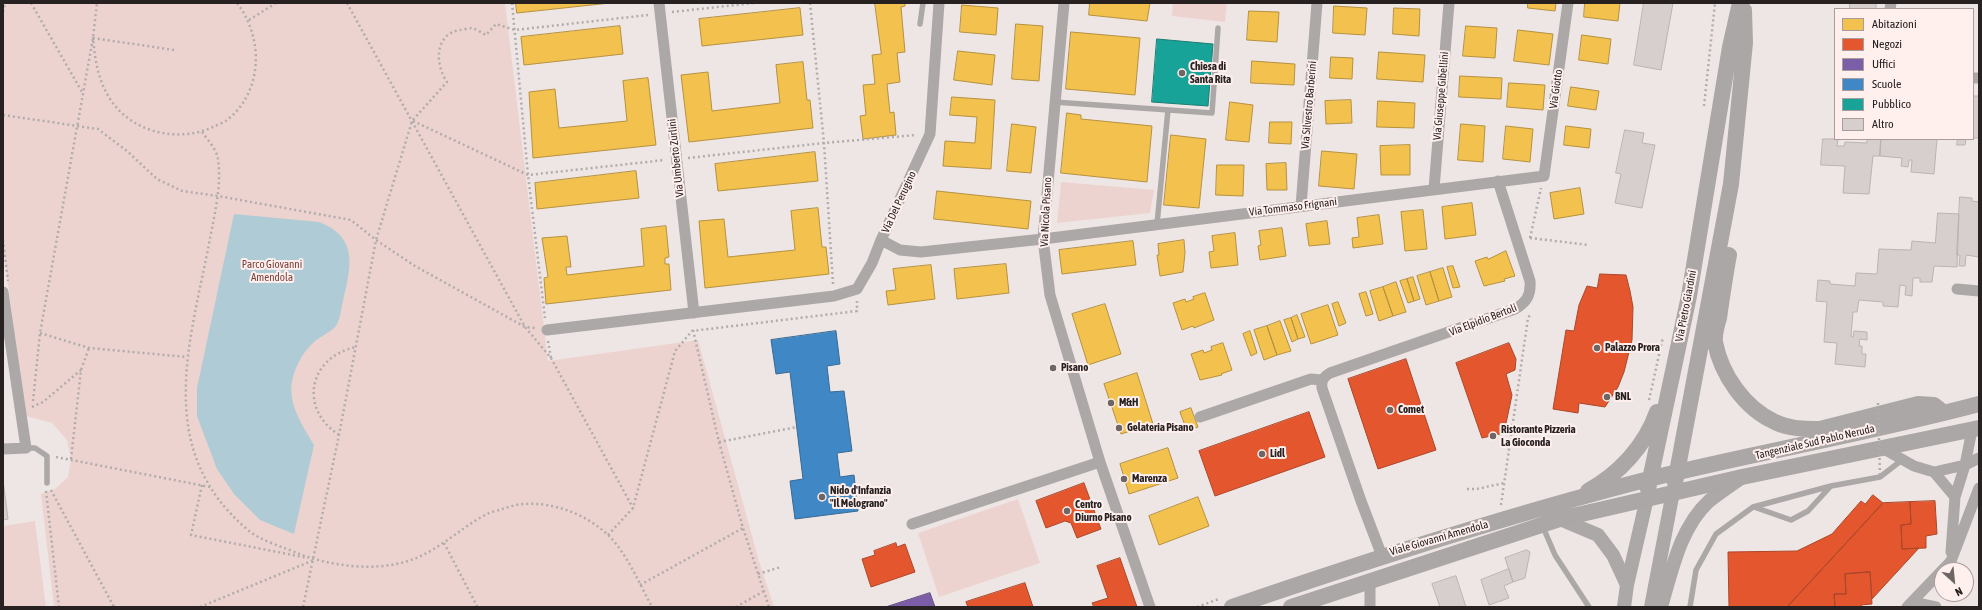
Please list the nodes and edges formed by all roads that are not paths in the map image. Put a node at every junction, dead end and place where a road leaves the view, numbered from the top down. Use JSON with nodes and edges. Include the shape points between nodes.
{"nodes":[{"id":1,"x":923,"y":3,"type":"edge"},
{"id":2,"x":939,"y":3,"type":"edge"},
{"id":3,"x":1064,"y":3,"type":"edge"},
{"id":4,"x":1318,"y":3,"type":"edge"},
{"id":5,"x":1449,"y":3,"type":"edge"},
{"id":6,"x":1568,"y":3,"type":"edge"},
{"id":7,"x":1740,"y":3,"type":"edge"},
{"id":8,"x":1744,"y":3,"type":"edge"},
{"id":9,"x":660,"y":8,"type":"edge"},
{"id":10,"x":920,"y":24,"type":"dead end"},
{"id":11,"x":1218,"y":28,"type":"dead end"},
{"id":12,"x":1054,"y":102,"type":"junction"},
{"id":13,"x":1168,"y":110,"type":"junction"},
{"id":14,"x":1544,"y":176,"type":"joint"},
{"id":15,"x":1498,"y":181,"type":"junction"},
{"id":16,"x":1731,"y":184,"type":"junction"},
{"id":17,"x":1434,"y":189,"type":"junction"},
{"id":18,"x":1301,"y":206,"type":"junction"},
{"id":19,"x":1157,"y":224,"type":"junction"},
{"id":20,"x":1043,"y":239,"type":"junction"},
{"id":21,"x":881,"y":240,"type":"junction"},
{"id":22,"x":1957,"y":289,"type":"dead end"},
{"id":23,"x":1979,"y":291,"type":"edge"},
{"id":24,"x":3,"y":292,"type":"edge"},
{"id":25,"x":1689,"y":296,"type":"junction"},
{"id":26,"x":694,"y":313,"type":"junction"},
{"id":27,"x":546,"y":330,"type":"road end"},
{"id":28,"x":1322,"y":380,"type":"junction"},
{"id":29,"x":1979,"y":404,"type":"edge"},
{"id":30,"x":1944,"y":413,"type":"junction"},
{"id":31,"x":1200,"y":417,"type":"dead end"},
{"id":32,"x":1977,"y":425,"type":"edge"},
{"id":33,"x":26,"y":448,"type":"junction"},
{"id":34,"x":1882,"y":448,"type":"junction"},
{"id":35,"x":3,"y":449,"type":"edge"},
{"id":36,"x":1979,"y":458,"type":"edge"},
{"id":37,"x":1902,"y":460,"type":"junction"},
{"id":38,"x":1100,"y":462,"type":"junction"},
{"id":39,"x":1964,"y":466,"type":"junction"},
{"id":40,"x":1934,"y":472,"type":"junction"},
{"id":41,"x":1678,"y":473,"type":"junction"},
{"id":42,"x":1742,"y":477,"type":"junction"},
{"id":43,"x":1650,"y":479,"type":"junction"},
{"id":44,"x":47,"y":483,"type":"road end"},
{"id":45,"x":1831,"y":486,"type":"junction"},
{"id":46,"x":1979,"y":488,"type":"edge"},
{"id":47,"x":1673,"y":492,"type":"junction"},
{"id":48,"x":1955,"y":497,"type":"junction"},
{"id":49,"x":1647,"y":498,"type":"junction"},
{"id":50,"x":1569,"y":501,"type":"junction"},
{"id":51,"x":1753,"y":507,"type":"junction"},
{"id":52,"x":1560,"y":519,"type":"junction"},
{"id":53,"x":912,"y":524,"type":"dead end"},
{"id":54,"x":1542,"y":524,"type":"junction"},
{"id":55,"x":1382,"y":556,"type":"junction"},
{"id":56,"x":1950,"y":561,"type":"junction"},
{"id":57,"x":1370,"y":580,"type":"junction"},
{"id":58,"x":1627,"y":585,"type":"junction"},
{"id":59,"x":1226,"y":603,"type":"edge"},
{"id":60,"x":1910,"y":604,"type":"edge"},
{"id":61,"x":1150,"y":607,"type":"edge"},
{"id":62,"x":1291,"y":607,"type":"edge"},
{"id":63,"x":1370,"y":607,"type":"edge"},
{"id":64,"x":1588,"y":607,"type":"edge"},
{"id":65,"x":1624,"y":607,"type":"edge"},
{"id":66,"x":1650,"y":607,"type":"edge"},
{"id":67,"x":1661,"y":607,"type":"edge"},
{"id":68,"x":1690,"y":607,"type":"edge"},
{"id":69,"x":1936,"y":607,"type":"edge"}],
"edges":[{"from":1,"to":10,"type":"lane"},
{"from":2,"to":21,"type":"street","name":"Via Del Perugino","via":[[930,134]]},
{"from":3,"to":12,"type":"street","name":"Via Nicola Pisano"},
{"from":4,"to":18,"type":"street","name":"Via Silvestro Barberini"},
{"from":5,"to":17,"type":"street","name":"Via Giuseppe Gibellini"},
{"from":6,"to":14,"type":"street","name":"Via Giotto"},
{"from":7,"to":25,"type":"main road","name":"Via Pietro Giardini","via":[[1728,55]]},
{"from":8,"to":16,"type":"main road","name":"Via Pietro Giardini","via":[[1745,43]]},
{"from":9,"to":26,"type":"street","name":"Via Umberto Zurlini"},
{"from":11,"to":13,"type":"lane","via":[[1212,113]]},
{"from":12,"to":13,"type":"lane"},
{"from":12,"to":20,"type":"street","name":"Via Nicola Pisano"},
{"from":13,"to":19,"type":"lane"},
{"from":14,"to":15,"type":"street","name":"Via Tommaso Frignani"},
{"from":15,"to":17,"type":"street","name":"Via Tommaso Frignani"},
{"from":15,"to":28,"type":"street","name":"Via Elpidio Bertoli","via":[[1530,281],[1529,297],[1523,304],[1515,309],[1330,373]]},
{"from":16,"to":30,"type":"main road","via":[[1733,226],[1715,341],[1724,369],[1746,402],[1775,422],[1804,429],[1820,429],[1918,404],[1934,405]]},
{"from":16,"to":41,"type":"main road","name":"Via Pietro Giardini"},
{"from":17,"to":18,"type":"street","name":"Via Tommaso Frignani"},
{"from":18,"to":19,"type":"street","name":"Via Tommaso Frignani"},
{"from":19,"to":20,"type":"street","name":"Via Tommaso Frignani"},
{"from":20,"to":21,"type":"street","name":"Via Del Perugino","via":[[921,252],[900,250]]},
{"from":20,"to":38,"type":"street","name":"Via Nicola Pisano","via":[[1050,296]]},
{"from":21,"to":26,"type":"street","via":[[872,263],[857,289],[834,296]]},
{"from":22,"to":23,"type":"street"},
{"from":24,"to":33,"type":"street"},
{"from":25,"to":43,"type":"main road","name":"Via Pietro Giardini"},
{"from":25,"to":50,"type":"main road","via":[[1672,341],[1665,388],[1651,428],[1637,449],[1614,474]]},
{"from":26,"to":27,"type":"street"},
{"from":28,"to":31,"type":"street","name":"Via Elpidio Bertoli","via":[[1311,379]]},
{"from":28,"to":55,"type":"street","via":[[1322,388]]},
{"from":29,"to":30,"type":"main road","name":"Tangenziale Sud Pablo Neruda"},
{"from":30,"to":41,"type":"main road","name":"Tangenziale Sud Pablo Neruda"},
{"from":32,"to":34,"type":"main road","name":"Tangenziale Sud Pablo Neruda"},
{"from":32,"to":39,"type":"street"},
{"from":33,"to":35,"type":"street"},
{"from":33,"to":44,"type":"lane","via":[[34,448],[47,456]]},
{"from":34,"to":37,"type":"street"},
{"from":34,"to":42,"type":"main road","name":"Tangenziale Sud Pablo Neruda"},
{"from":36,"to":39,"type":"street"},
{"from":37,"to":40,"type":"street"},
{"from":37,"to":45,"type":"lane","via":[[1880,478]]},
{"from":38,"to":53,"type":"street"},
{"from":38,"to":61,"type":"street","name":"Via Nicola Pisano"},
{"from":39,"to":40,"type":"street"},
{"from":39,"to":48,"type":"street"},
{"from":40,"to":48,"type":"street"},
{"from":41,"to":43,"type":"main road","name":"Tangenziale Sud Pablo Neruda"},
{"from":41,"to":47,"type":"main road","name":"Via Pietro Giardini"},
{"from":42,"to":47,"type":"main road","name":"Tangenziale Sud Pablo Neruda"},
{"from":42,"to":67,"type":"street","via":[[1708,502],[1687,529]]},
{"from":43,"to":49,"type":"main road","name":"Via Pietro Giardini"},
{"from":43,"to":50,"type":"main road","name":"Viale Giovanni Amendola"},
{"from":45,"to":51,"type":"lane"},
{"from":45,"to":51,"type":"lane","via":[[1808,511],[1790,520]]},
{"from":46,"to":56,"type":"street"},
{"from":47,"to":49,"type":"main road","name":"Viale Giovanni Amendola"},
{"from":47,"to":66,"type":"street","name":"Via Pietro Giardini"},
{"from":48,"to":56,"type":"street"},
{"from":49,"to":52,"type":"main road","name":"Viale Giovanni Amendola"},
{"from":49,"to":58,"type":"street","name":"Via Pietro Giardini"},
{"from":50,"to":55,"type":"main road","name":"Viale Giovanni Amendola"},
{"from":51,"to":68,"type":"lane","via":[[1716,534],[1696,570]]},
{"from":52,"to":54,"type":"main road","name":"Viale Giovanni Amendola"},
{"from":52,"to":58,"type":"street","via":[[1598,535],[1613,555]]},
{"from":54,"to":57,"type":"main road","name":"Viale Giovanni Amendola"},
{"from":54,"to":64,"type":"lane","via":[[1555,555]]},
{"from":55,"to":59,"type":"main road","name":"Viale Giovanni Amendola"},
{"from":56,"to":60,"type":"street"},
{"from":57,"to":62,"type":"main road","name":"Viale Giovanni Amendola"},
{"from":57,"to":63,"type":"street"},
{"from":58,"to":65,"type":"street","name":"Via Pietro Giardini"},
{"from":60,"to":69,"type":"street"}]}
